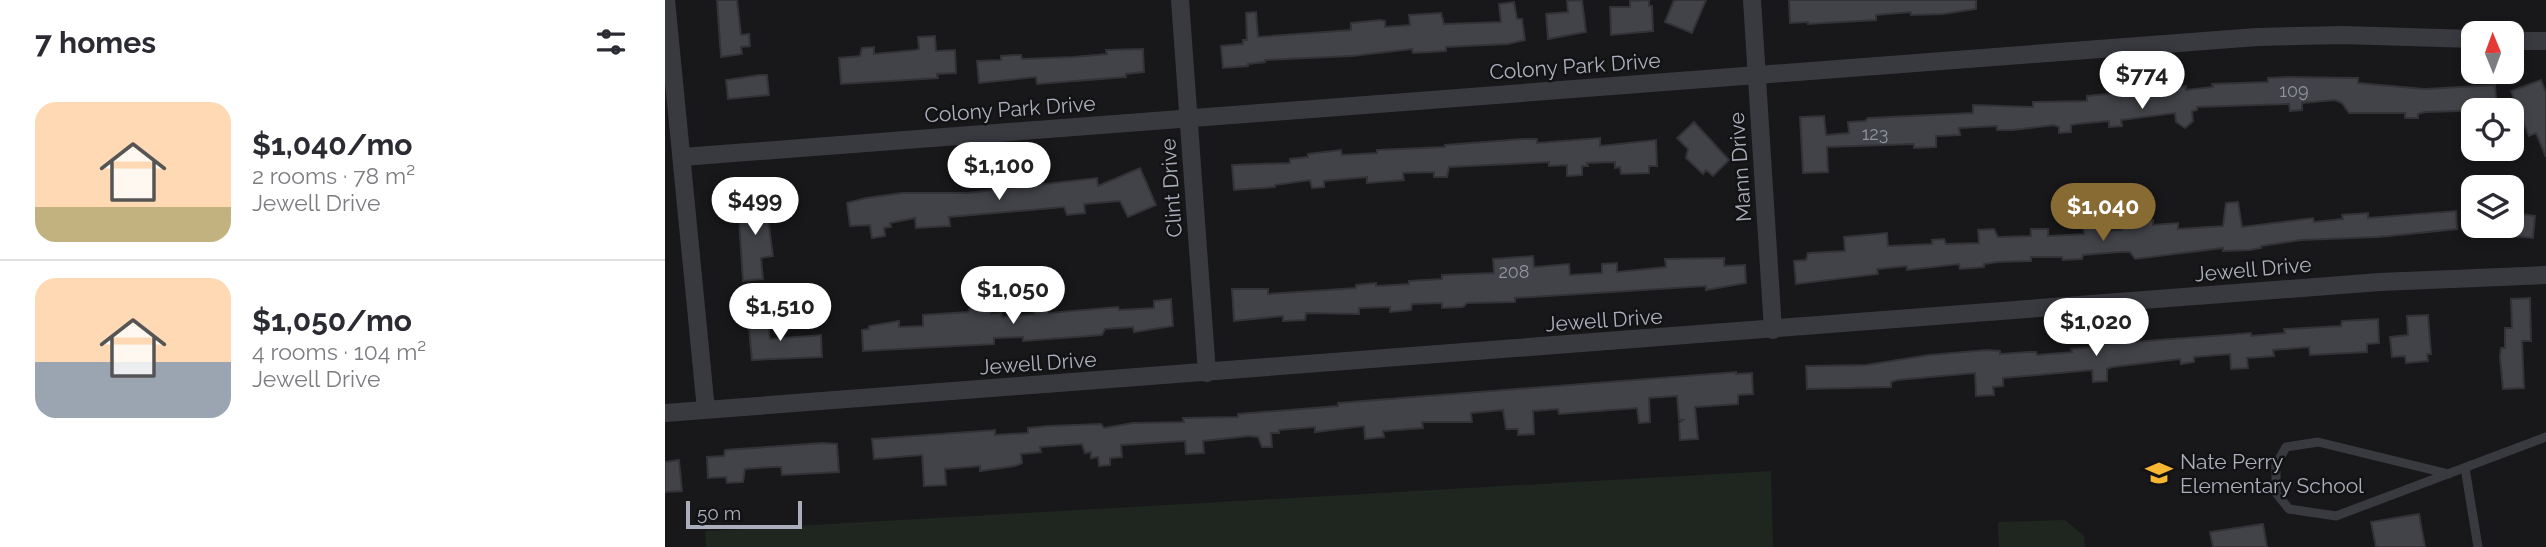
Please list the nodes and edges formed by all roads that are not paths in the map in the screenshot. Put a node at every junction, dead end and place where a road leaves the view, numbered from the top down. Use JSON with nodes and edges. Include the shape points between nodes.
{"nodes":[{"id":1,"x":666,"y":0,"type":"edge"},
{"id":2,"x":1180,"y":0,"type":"edge"},
{"id":3,"x":1752,"y":0,"type":"edge"},
{"id":4,"x":2461,"y":39,"type":"edge"},
{"id":5,"x":2524,"y":41,"type":"edge"},
{"id":6,"x":2546,"y":41,"type":"edge"},
{"id":7,"x":1757,"y":75,"type":"junction"},
{"id":8,"x":1189,"y":118,"type":"junction"},
{"id":9,"x":682,"y":157,"type":"junction"},
{"id":10,"x":2546,"y":275,"type":"edge"},
{"id":11,"x":1773,"y":330,"type":"junction"},
{"id":12,"x":1207,"y":373,"type":"junction"},
{"id":13,"x":706,"y":410,"type":"junction"},
{"id":14,"x":665,"y":414,"type":"edge"},
{"id":15,"x":2546,"y":438,"type":"edge"},
{"id":16,"x":2465,"y":468,"type":"junction"},
{"id":17,"x":2449,"y":474,"type":"junction"},
{"id":18,"x":2478,"y":547,"type":"edge"}],
"edges":[{"from":1,"to":9,"type":"street"},
{"from":2,"to":8,"type":"street","name":"Clint Drive"},
{"from":3,"to":7,"type":"street","name":"Mann Drive"},
{"from":4,"to":7,"type":"street","name":"Colony Park Drive","via":[[2257,37]]},
{"from":5,"to":6,"type":"street"},
{"from":7,"to":8,"type":"street","name":"Colony Park Drive"},
{"from":7,"to":11,"type":"street","name":"Mann Drive"},
{"from":8,"to":9,"type":"street","name":"Colony Park Drive"},
{"from":8,"to":12,"type":"street","name":"Clint Drive"},
{"from":9,"to":13,"type":"street"},
{"from":10,"to":11,"type":"street","name":"Jewell Drive","via":[[2380,282]]},
{"from":11,"to":12,"type":"street","name":"Jewell Drive"},
{"from":12,"to":13,"type":"street","name":"Jewell Drive"},
{"from":13,"to":14,"type":"street","name":"Jewell Drive"},
{"from":15,"to":16,"type":"lane"},
{"from":16,"to":17,"type":"lane"},
{"from":16,"to":18,"type":"lane"},
{"from":17,"to":17,"type":"lane","via":[[2336,516],[2289,509],[2276,493],[2276,465],[2285,447],[2318,442]]}]}
